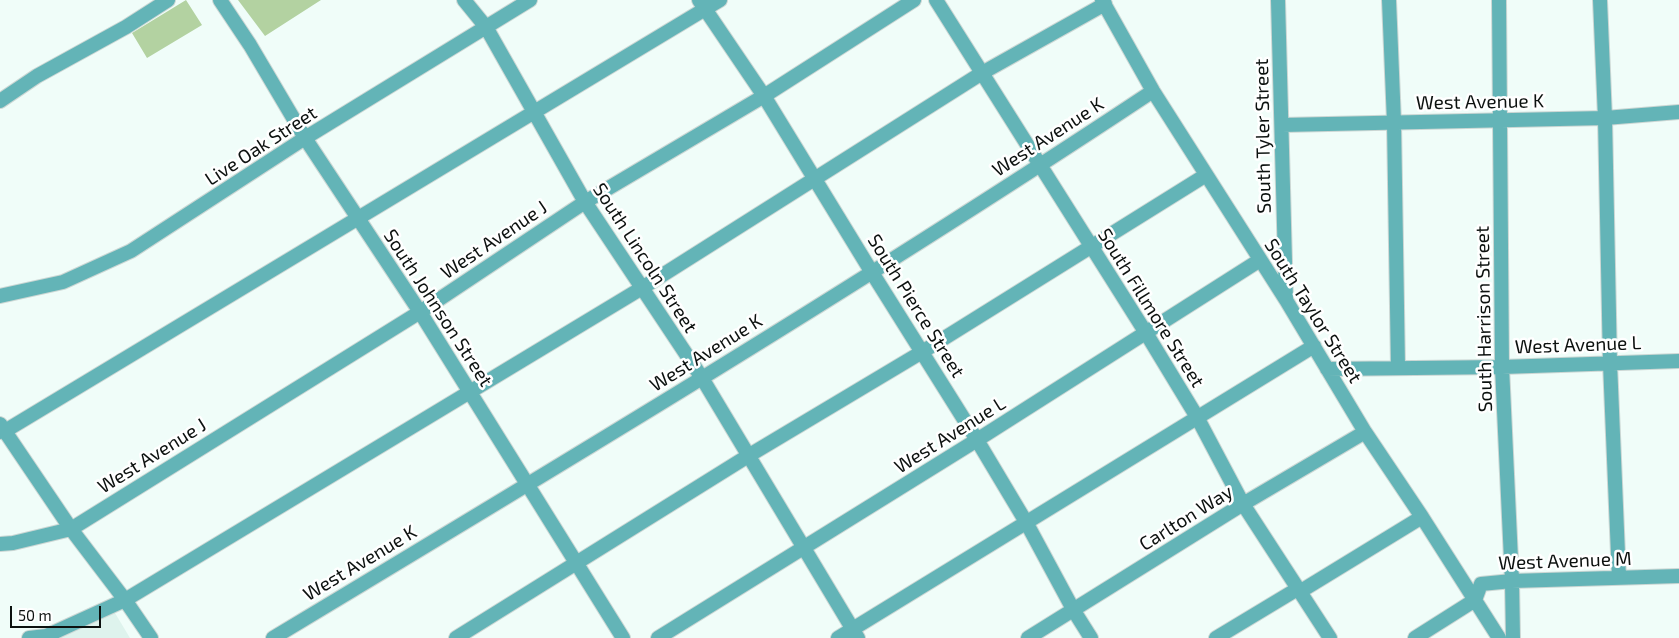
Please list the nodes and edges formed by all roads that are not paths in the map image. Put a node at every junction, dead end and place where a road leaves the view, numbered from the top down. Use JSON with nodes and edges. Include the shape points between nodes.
{"nodes":[{"id":1,"x":168,"y":0,"type":"edge"},
{"id":2,"x":220,"y":0,"type":"edge"},
{"id":3,"x":464,"y":0,"type":"edge"},
{"id":4,"x":530,"y":0,"type":"edge"},
{"id":5,"x":720,"y":0,"type":"edge"},
{"id":6,"x":914,"y":0,"type":"edge"},
{"id":7,"x":936,"y":0,"type":"edge"},
{"id":8,"x":1278,"y":0,"type":"edge"},
{"id":9,"x":1389,"y":0,"type":"edge"},
{"id":10,"x":1499,"y":0,"type":"edge"},
{"id":11,"x":1600,"y":0,"type":"edge"},
{"id":12,"x":1103,"y":2,"type":"edge"},
{"id":13,"x":702,"y":4,"type":"edge"},
{"id":14,"x":486,"y":27,"type":"junction"},
{"id":15,"x":982,"y":73,"type":"junction"},
{"id":16,"x":1153,"y":91,"type":"junction"},
{"id":17,"x":764,"y":96,"type":"junction"},
{"id":18,"x":0,"y":101,"type":"edge"},
{"id":19,"x":534,"y":112,"type":"junction"},
{"id":20,"x":1679,"y":112,"type":"edge"},
{"id":21,"x":1606,"y":118,"type":"junction"},
{"id":22,"x":1500,"y":121,"type":"junction"},
{"id":23,"x":1394,"y":122,"type":"junction"},
{"id":24,"x":1282,"y":125,"type":"junction"},
{"id":25,"x":306,"y":138,"type":"junction"},
{"id":26,"x":1040,"y":166,"type":"junction"},
{"id":27,"x":1206,"y":175,"type":"junction"},
{"id":28,"x":814,"y":178,"type":"junction"},
{"id":29,"x":585,"y":202,"type":"junction"},
{"id":30,"x":358,"y":219,"type":"junction"},
{"id":31,"x":1091,"y":246,"type":"junction"},
{"id":32,"x":1260,"y":260,"type":"junction"},
{"id":33,"x":871,"y":271,"type":"junction"},
{"id":34,"x":642,"y":288,"type":"junction"},
{"id":35,"x":0,"y":296,"type":"edge"},
{"id":36,"x":1286,"y":300,"type":"junction"},
{"id":37,"x":420,"y":312,"type":"junction"},
{"id":38,"x":1146,"y":333,"type":"junction"},
{"id":39,"x":1314,"y":346,"type":"junction"},
{"id":40,"x":922,"y":352,"type":"junction"},
{"id":41,"x":1679,"y":361,"type":"edge"},
{"id":42,"x":1610,"y":363,"type":"junction"},
{"id":43,"x":1502,"y":367,"type":"junction"},
{"id":44,"x":1398,"y":368,"type":"junction"},
{"id":45,"x":1327,"y":369,"type":"junction"},
{"id":46,"x":702,"y":378,"type":"junction"},
{"id":47,"x":470,"y":391,"type":"junction"},
{"id":48,"x":1197,"y":417,"type":"junction"},
{"id":49,"x":2,"y":429,"type":"edge"},
{"id":50,"x":1365,"y":432,"type":"junction"},
{"id":51,"x":977,"y":440,"type":"junction"},
{"id":52,"x":748,"y":456,"type":"junction"},
{"id":53,"x":528,"y":484,"type":"junction"},
{"id":54,"x":1243,"y":504,"type":"junction"},
{"id":55,"x":1422,"y":517,"type":"junction"},
{"id":56,"x":1026,"y":522,"type":"junction"},
{"id":57,"x":71,"y":529,"type":"junction"},
{"id":58,"x":0,"y":544,"type":"edge"},
{"id":59,"x":803,"y":548,"type":"junction"},
{"id":60,"x":577,"y":563,"type":"junction"},
{"id":61,"x":1679,"y":576,"type":"edge"},
{"id":62,"x":1619,"y":578,"type":"junction"},
{"id":63,"x":1512,"y":581,"type":"junction"},
{"id":64,"x":1300,"y":590,"type":"junction"},
{"id":65,"x":125,"y":600,"type":"junction"},
{"id":66,"x":1475,"y":600,"type":"junction"},
{"id":67,"x":1074,"y":611,"type":"junction"},
{"id":68,"x":856,"y":634,"type":"edge"},
{"id":69,"x":149,"y":636,"type":"edge"},
{"id":70,"x":29,"y":638,"type":"edge"},
{"id":71,"x":273,"y":638,"type":"edge"},
{"id":72,"x":456,"y":638,"type":"edge"},
{"id":73,"x":623,"y":638,"type":"edge"},
{"id":74,"x":658,"y":638,"type":"edge"},
{"id":75,"x":838,"y":638,"type":"edge"},
{"id":76,"x":1028,"y":638,"type":"edge"},
{"id":77,"x":1091,"y":638,"type":"edge"},
{"id":78,"x":1216,"y":638,"type":"edge"},
{"id":79,"x":1330,"y":638,"type":"edge"},
{"id":80,"x":1415,"y":638,"type":"edge"},
{"id":81,"x":1500,"y":638,"type":"edge"},
{"id":82,"x":1513,"y":638,"type":"edge"}],
"edges":[{"from":1,"to":18,"type":"street"},
{"from":2,"to":25,"type":"street","name":"South Johnson Street"},
{"from":3,"to":14,"type":"street","name":"South Lincoln Street"},
{"from":4,"to":14,"type":"street","name":"Live Oak Street"},
{"from":5,"to":13,"type":"street"},
{"from":6,"to":17,"type":"street","name":"West Avenue J"},
{"from":7,"to":15,"type":"street","name":"South Fillmore Street"},
{"from":8,"to":24,"type":"street","name":"South Tyler Street"},
{"from":9,"to":23,"type":"street"},
{"from":10,"to":22,"type":"street","name":"South Harrison Street"},
{"from":11,"to":21,"type":"street"},
{"from":12,"to":15,"type":"street"},
{"from":12,"to":16,"type":"street","name":"South Taylor Street"},
{"from":13,"to":17,"type":"street","name":"South Pierce Street"},
{"from":13,"to":19,"type":"street"},
{"from":14,"to":19,"type":"street","name":"South Lincoln Street"},
{"from":14,"to":25,"type":"street","name":"Live Oak Street"},
{"from":15,"to":26,"type":"street","name":"South Fillmore Street"},
{"from":15,"to":28,"type":"street"},
{"from":16,"to":26,"type":"street","name":"West Avenue K"},
{"from":16,"to":27,"type":"street","name":"South Taylor Street"},
{"from":17,"to":28,"type":"street","name":"South Pierce Street"},
{"from":17,"to":29,"type":"street","name":"West Avenue J"},
{"from":19,"to":29,"type":"street","name":"South Lincoln Street"},
{"from":19,"to":30,"type":"street"},
{"from":20,"to":21,"type":"street","name":"West Avenue K"},
{"from":21,"to":22,"type":"street","name":"West Avenue K"},
{"from":21,"to":42,"type":"street"},
{"from":22,"to":23,"type":"street","name":"West Avenue K"},
{"from":22,"to":43,"type":"street","name":"South Harrison Street"},
{"from":23,"to":24,"type":"street","name":"West Avenue K"},
{"from":23,"to":44,"type":"street"},
{"from":24,"to":36,"type":"street","name":"South Tyler Street"},
{"from":25,"to":30,"type":"street","name":"South Johnson Street"},
{"from":25,"to":35,"type":"street","name":"Live Oak Street","via":[[131,252],[62,282]]},
{"from":26,"to":31,"type":"street","name":"South Fillmore Street"},
{"from":26,"to":33,"type":"street","name":"West Avenue K"},
{"from":27,"to":31,"type":"street"},
{"from":27,"to":32,"type":"street","name":"South Taylor Street"},
{"from":28,"to":33,"type":"street","name":"South Pierce Street"},
{"from":28,"to":34,"type":"street"},
{"from":29,"to":34,"type":"street","name":"South Lincoln Street"},
{"from":29,"to":37,"type":"street","name":"West Avenue J"},
{"from":30,"to":37,"type":"street","name":"South Johnson Street"},
{"from":30,"to":49,"type":"street"},
{"from":31,"to":38,"type":"street","name":"South Fillmore Street"},
{"from":31,"to":40,"type":"street"},
{"from":32,"to":36,"type":"street","name":"South Taylor Street"},
{"from":32,"to":38,"type":"street","name":"West Avenue L"},
{"from":33,"to":40,"type":"street","name":"South Pierce Street"},
{"from":33,"to":46,"type":"street","name":"West Avenue K"},
{"from":34,"to":46,"type":"street","name":"South Lincoln Street"},
{"from":34,"to":47,"type":"street"},
{"from":36,"to":39,"type":"street","name":"South Taylor Street"},
{"from":37,"to":47,"type":"street","name":"South Johnson Street"},
{"from":37,"to":57,"type":"street","name":"West Avenue J"},
{"from":38,"to":48,"type":"street","name":"South Fillmore Street"},
{"from":38,"to":51,"type":"street","name":"West Avenue L"},
{"from":39,"to":45,"type":"street","name":"South Taylor Street"},
{"from":39,"to":48,"type":"street"},
{"from":40,"to":51,"type":"street","name":"South Pierce Street"},
{"from":40,"to":52,"type":"street"},
{"from":41,"to":42,"type":"street","name":"West Avenue L"},
{"from":42,"to":43,"type":"street","name":"West Avenue L"},
{"from":42,"to":62,"type":"street"},
{"from":43,"to":44,"type":"street","name":"West Avenue L"},
{"from":43,"to":63,"type":"street","name":"South Harrison Street"},
{"from":44,"to":45,"type":"street","name":"West Avenue L"},
{"from":45,"to":50,"type":"street","name":"South Taylor Street"},
{"from":46,"to":52,"type":"street","name":"South Lincoln Street"},
{"from":46,"to":53,"type":"street","name":"West Avenue K"},
{"from":47,"to":53,"type":"street","name":"South Johnson Street"},
{"from":47,"to":65,"type":"street"},
{"from":48,"to":54,"type":"street","name":"South Fillmore Street"},
{"from":48,"to":56,"type":"street"},
{"from":49,"to":57,"type":"street"},
{"from":50,"to":54,"type":"street","name":"Carlton Way"},
{"from":50,"to":55,"type":"street","name":"South Taylor Street"},
{"from":51,"to":56,"type":"street","name":"South Pierce Street"},
{"from":51,"to":59,"type":"street","name":"West Avenue L"},
{"from":52,"to":59,"type":"street","name":"South Lincoln Street"},
{"from":52,"to":60,"type":"street"},
{"from":53,"to":60,"type":"street","name":"South Johnson Street"},
{"from":53,"to":71,"type":"street","name":"West Avenue K"},
{"from":54,"to":64,"type":"street","name":"South Fillmore Street"},
{"from":54,"to":67,"type":"street","name":"Carlton Way"},
{"from":55,"to":64,"type":"street"},
{"from":55,"to":66,"type":"street","name":"South Taylor Street"},
{"from":56,"to":67,"type":"street","name":"South Pierce Street"},
{"from":56,"to":68,"type":"street"},
{"from":57,"to":58,"type":"street","name":"West Avenue J"},
{"from":57,"to":65,"type":"street"},
{"from":59,"to":68,"type":"street","name":"South Lincoln Street"},
{"from":59,"to":74,"type":"street","name":"West Avenue L"},
{"from":60,"to":72,"type":"street"},
{"from":60,"to":73,"type":"street","name":"South Johnson Street"},
{"from":61,"to":62,"type":"street","name":"West Avenue M"},
{"from":62,"to":63,"type":"street","name":"West Avenue M"},
{"from":63,"to":66,"type":"street","name":"West Avenue M","via":[[1481,584]]},
{"from":63,"to":82,"type":"street","name":"South Harrison Street"},
{"from":64,"to":78,"type":"street"},
{"from":64,"to":79,"type":"street","name":"South Fillmore Street"},
{"from":65,"to":69,"type":"street"},
{"from":65,"to":70,"type":"street","via":[[46,636]]},
{"from":66,"to":80,"type":"street","name":"West Avenue M"},
{"from":66,"to":81,"type":"street","name":"South Taylor Street"},
{"from":67,"to":76,"type":"street","name":"Carlton Way"},
{"from":67,"to":77,"type":"street","name":"South Pierce Street"},
{"from":68,"to":75,"type":"street"}]}
